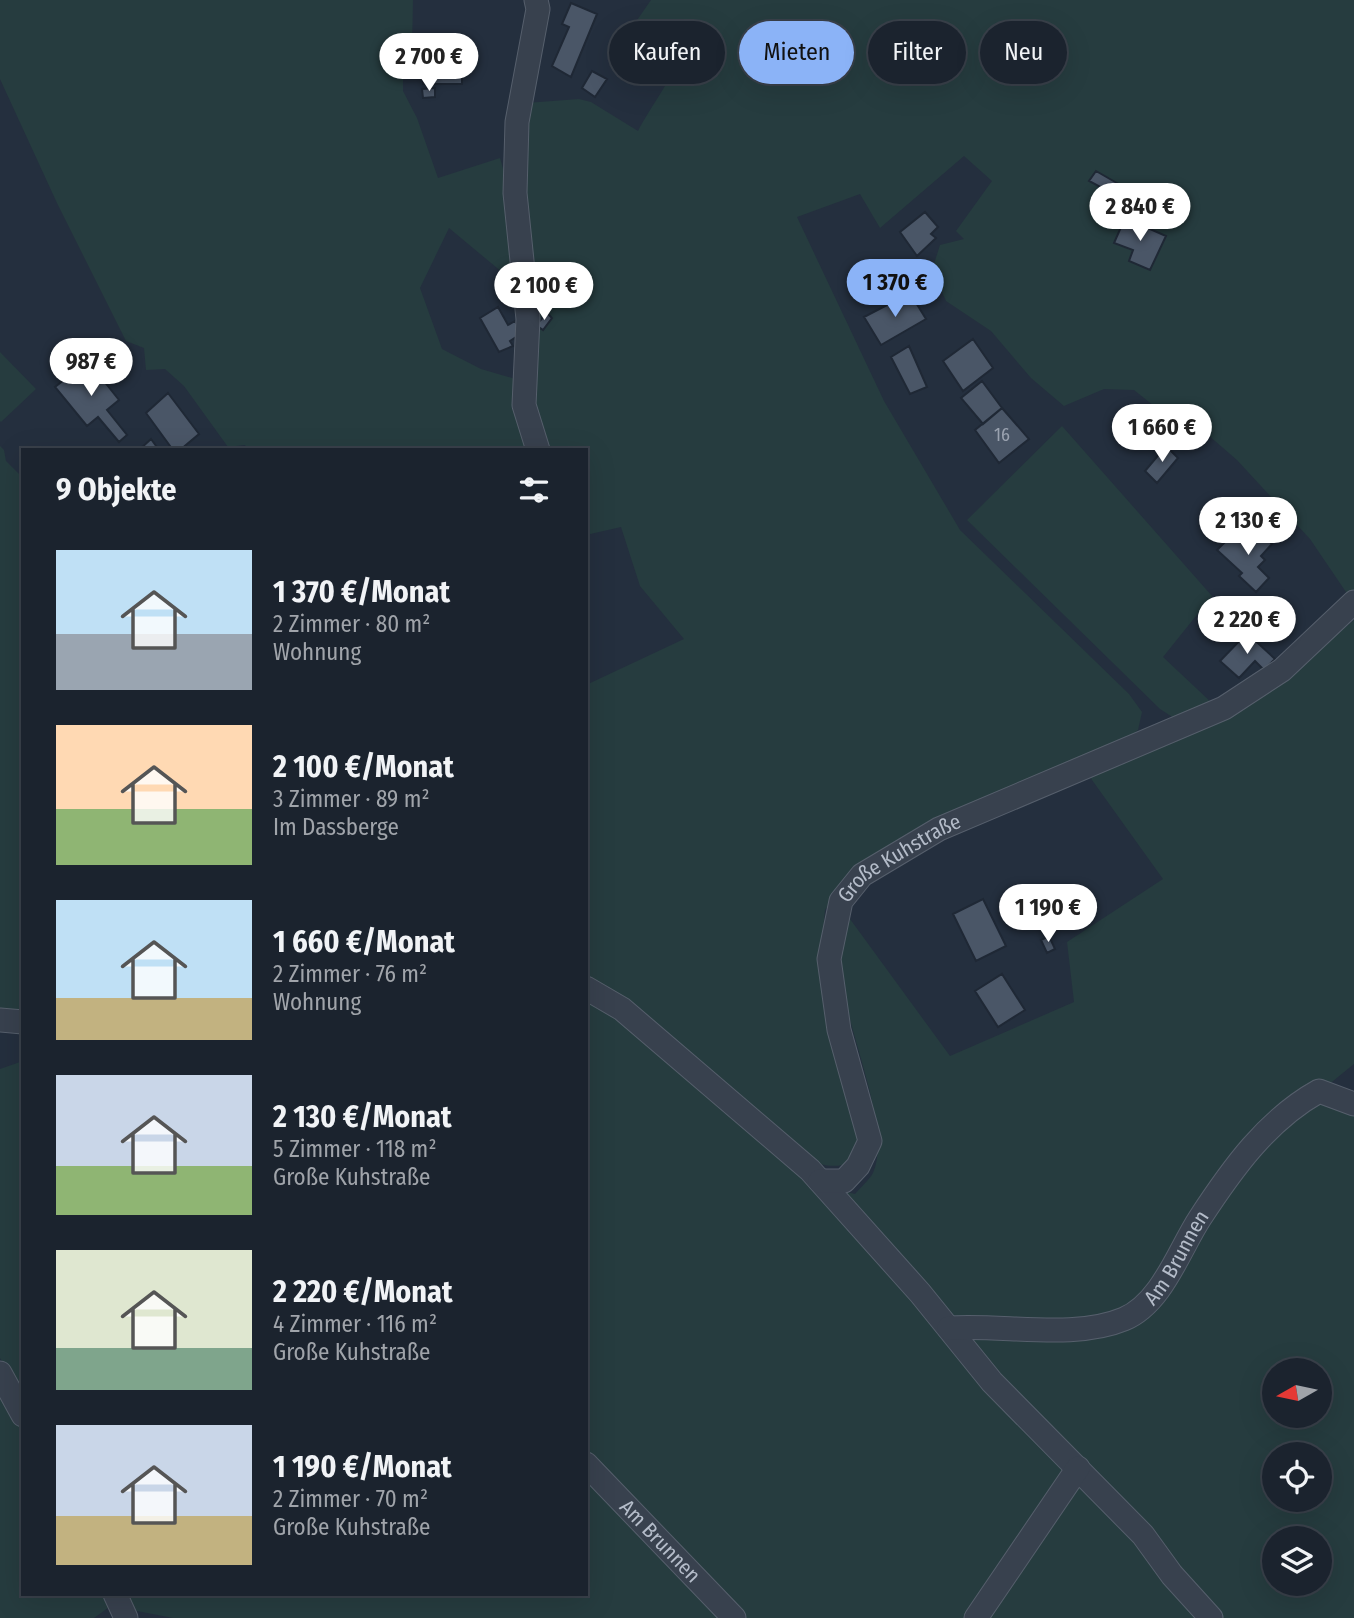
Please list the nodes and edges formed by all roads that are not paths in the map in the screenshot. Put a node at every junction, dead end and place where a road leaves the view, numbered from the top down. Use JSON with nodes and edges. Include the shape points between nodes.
{"nodes":[{"id":1,"x":536,"y":0,"type":"edge"},
{"id":2,"x":537,"y":448,"type":"edge"},
{"id":3,"x":1354,"y":602,"type":"edge"},
{"id":4,"x":588,"y":989,"type":"edge"},
{"id":5,"x":0,"y":1020,"type":"edge"},
{"id":6,"x":21,"y":1022,"type":"edge"},
{"id":7,"x":1354,"y":1104,"type":"edge"},
{"id":8,"x":820,"y":1181,"type":"junction"},
{"id":9,"x":949,"y":1328,"type":"junction"},
{"id":10,"x":0,"y":1373,"type":"edge"},
{"id":11,"x":21,"y":1411,"type":"edge"},
{"id":12,"x":588,"y":1466,"type":"edge"},
{"id":13,"x":1078,"y":1468,"type":"junction"},
{"id":14,"x":116,"y":1596,"type":"edge"},
{"id":15,"x":126,"y":1618,"type":"edge"},
{"id":16,"x":734,"y":1618,"type":"edge"},
{"id":17,"x":976,"y":1618,"type":"edge"},
{"id":18,"x":1211,"y":1618,"type":"edge"}],
"edges":[{"from":1,"to":2,"type":"street","via":[[517,122],[515,193],[528,319],[524,405]]},
{"from":3,"to":8,"type":"street","name":"Große Kuhstraße","via":[[1282,670],[1224,708],[939,829],[862,875],[841,901],[829,959],[839,1030],[870,1141],[858,1166],[844,1181]]},
{"from":4,"to":8,"type":"street","via":[[622,1009]]},
{"from":5,"to":6,"type":"street"},
{"from":7,"to":9,"type":"street","name":"Am Brunnen","via":[[1319,1091],[1292,1106],[1240,1159],[1149,1302],[1125,1318],[1096,1327]]},
{"from":8,"to":9,"type":"street"},
{"from":9,"to":13,"type":"street","via":[[992,1382]]},
{"from":10,"to":11,"type":"street"},
{"from":12,"to":16,"type":"street","name":"Am Brunnen"},
{"from":13,"to":17,"type":"street"},
{"from":13,"to":18,"type":"street","via":[[1143,1535],[1172,1576]]},
{"from":14,"to":15,"type":"street"}]}
